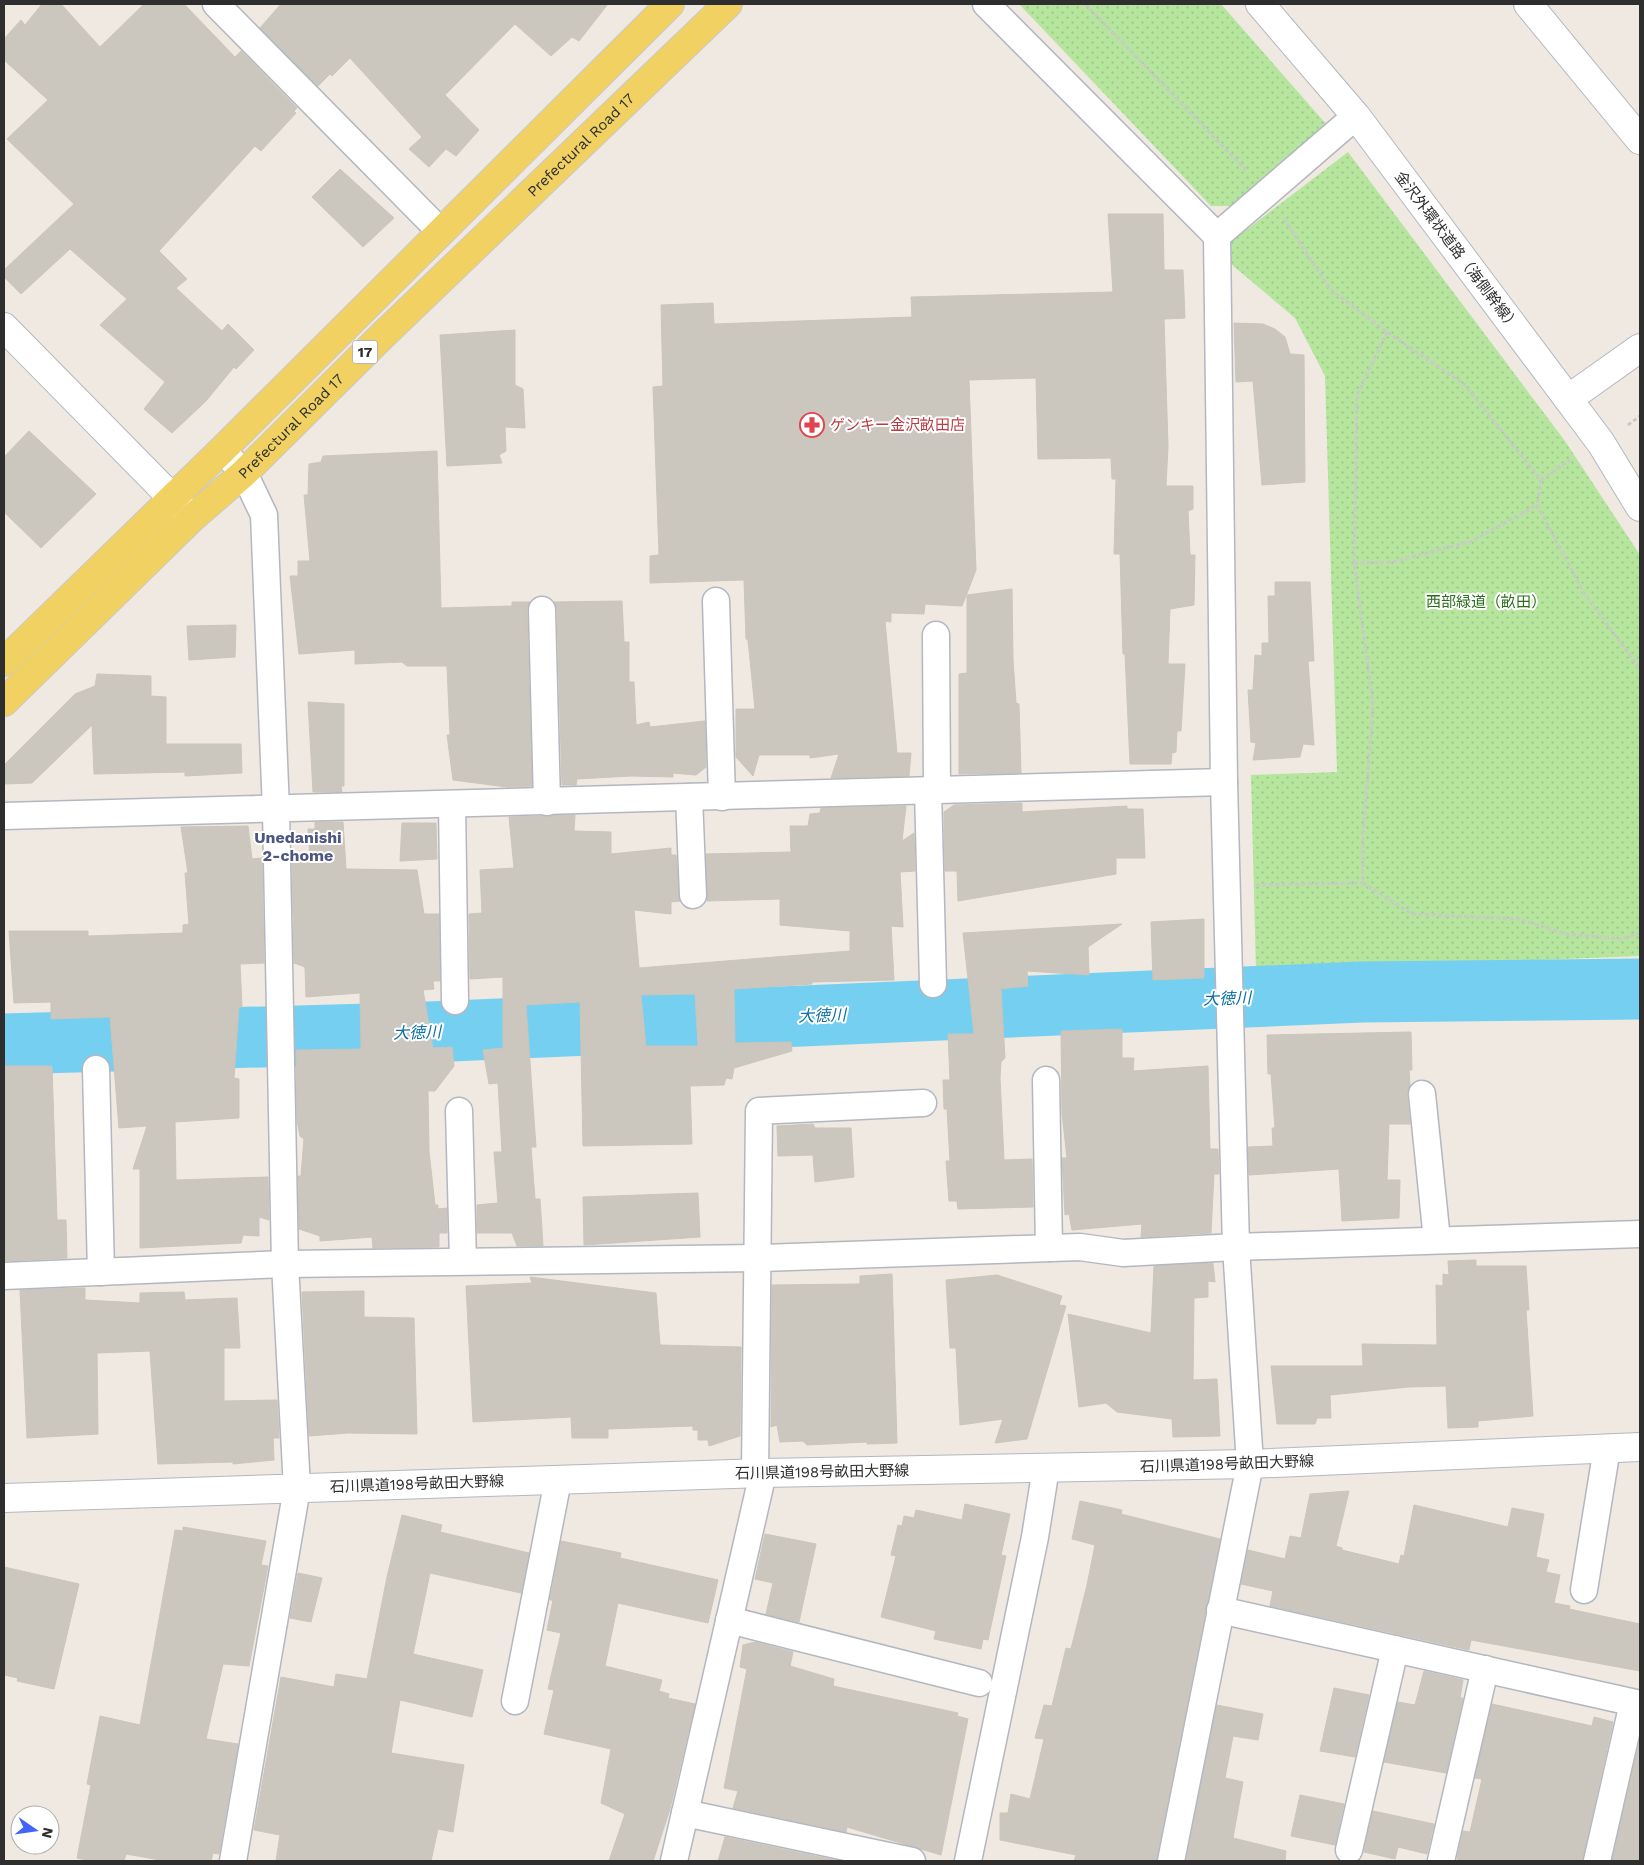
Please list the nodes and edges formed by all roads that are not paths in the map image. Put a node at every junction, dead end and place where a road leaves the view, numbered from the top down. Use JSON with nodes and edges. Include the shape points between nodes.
{"nodes":[{"id":1,"x":216,"y":4,"type":"edge"},
{"id":2,"x":670,"y":4,"type":"edge"},
{"id":3,"x":728,"y":4,"type":"edge"},
{"id":4,"x":986,"y":4,"type":"edge"},
{"id":5,"x":1260,"y":4,"type":"edge"},
{"id":6,"x":1528,"y":4,"type":"edge"},
{"id":7,"x":1356,"y":116,"type":"junction"},
{"id":8,"x":1640,"y":140,"type":"edge"},
{"id":9,"x":440,"y":232,"type":"junction"},
{"id":10,"x":1217,"y":236,"type":"junction"},
{"id":11,"x":4,"y":327,"type":"edge"},
{"id":12,"x":1640,"y":348,"type":"edge"},
{"id":13,"x":1568,"y":399,"type":"junction"},
{"id":14,"x":222,"y":450,"type":"junction"},
{"id":15,"x":244,"y":473,"type":"junction"},
{"id":16,"x":171,"y":499,"type":"junction"},
{"id":17,"x":1640,"y":507,"type":"edge"},
{"id":18,"x":192,"y":518,"type":"junction"},
{"id":19,"x":716,"y":601,"type":"dead end"},
{"id":20,"x":542,"y":610,"type":"dead end"},
{"id":21,"x":936,"y":635,"type":"dead end"},
{"id":22,"x":4,"y":662,"type":"edge"},
{"id":23,"x":4,"y":702,"type":"edge"},
{"id":24,"x":1224,"y":782,"type":"junction"},
{"id":25,"x":933,"y":790,"type":"junction"},
{"id":26,"x":689,"y":797,"type":"junction"},
{"id":27,"x":722,"y":797,"type":"junction"},
{"id":28,"x":547,"y":802,"type":"junction"},
{"id":29,"x":452,"y":804,"type":"junction"},
{"id":30,"x":276,"y":810,"type":"junction"},
{"id":31,"x":4,"y":816,"type":"edge"},
{"id":32,"x":692,"y":895,"type":"dead end"},
{"id":33,"x":934,"y":984,"type":"dead end"},
{"id":34,"x":455,"y":1001,"type":"dead end"},
{"id":35,"x":96,"y":1069,"type":"dead end"},
{"id":36,"x":1046,"y":1080,"type":"dead end"},
{"id":37,"x":1422,"y":1094,"type":"dead end"},
{"id":38,"x":923,"y":1103,"type":"dead end"},
{"id":39,"x":459,"y":1110,"type":"dead end"},
{"id":40,"x":1640,"y":1234,"type":"edge"},
{"id":41,"x":1437,"y":1240,"type":"junction"},
{"id":42,"x":1236,"y":1246,"type":"junction"},
{"id":43,"x":1050,"y":1248,"type":"junction"},
{"id":44,"x":759,"y":1258,"type":"junction"},
{"id":45,"x":463,"y":1261,"type":"junction"},
{"id":46,"x":285,"y":1264,"type":"junction"},
{"id":47,"x":101,"y":1272,"type":"junction"},
{"id":48,"x":4,"y":1276,"type":"edge"},
{"id":49,"x":1640,"y":1447,"type":"edge"},
{"id":50,"x":1607,"y":1448,"type":"junction"},
{"id":51,"x":1250,"y":1464,"type":"junction"},
{"id":52,"x":1046,"y":1468,"type":"junction"},
{"id":53,"x":759,"y":1473,"type":"junction"},
{"id":54,"x":558,"y":1480,"type":"junction"},
{"id":55,"x":297,"y":1488,"type":"junction"},
{"id":56,"x":4,"y":1498,"type":"edge"},
{"id":57,"x":1584,"y":1590,"type":"dead end"},
{"id":58,"x":1220,"y":1610,"type":"junction"},
{"id":59,"x":729,"y":1620,"type":"junction"},
{"id":60,"x":1395,"y":1649,"type":"junction"},
{"id":61,"x":1485,"y":1669,"type":"junction"},
{"id":62,"x":979,"y":1683,"type":"dead end"},
{"id":63,"x":515,"y":1700,"type":"dead end"},
{"id":64,"x":1637,"y":1703,"type":"edge"},
{"id":65,"x":685,"y":1813,"type":"junction"},
{"id":66,"x":1349,"y":1850,"type":"dead end"},
{"id":67,"x":233,"y":1861,"type":"edge"},
{"id":68,"x":674,"y":1861,"type":"edge"},
{"id":69,"x":912,"y":1861,"type":"edge"},
{"id":70,"x":968,"y":1861,"type":"edge"},
{"id":71,"x":1171,"y":1861,"type":"edge"},
{"id":72,"x":1441,"y":1861,"type":"edge"},
{"id":73,"x":1597,"y":1861,"type":"edge"}],
"edges":[{"from":1,"to":9,"type":"street"},
{"from":2,"to":9,"type":"main road","name":"Prefectural Road 17","number":"17"},
{"from":3,"to":15,"type":"main road","name":"Prefectural Road 17","number":"17","via":[[381,336]]},
{"from":4,"to":10,"type":"street"},
{"from":5,"to":7,"type":"main road","name":"金沢外環状道路（海側幹線）"},
{"from":6,"to":8,"type":"main road"},
{"from":7,"to":10,"type":"street"},
{"from":7,"to":13,"type":"main road","name":"金沢外環状道路（海側幹線）"},
{"from":9,"to":14,"type":"main road","name":"Prefectural Road 17","number":"17"},
{"from":10,"to":24,"type":"street"},
{"from":11,"to":16,"type":"main road"},
{"from":12,"to":13,"type":"main road"},
{"from":13,"to":17,"type":"main road","name":"金沢外環状道路（海側幹線）","via":[[1601,443]]},
{"from":14,"to":15,"type":"street"},
{"from":14,"to":16,"type":"main road","name":"Prefectural Road 17","number":"17"},
{"from":15,"to":18,"type":"main road","name":"Prefectural Road 17","number":"17"},
{"from":15,"to":30,"type":"street","via":[[264,515]]},
{"from":16,"to":18,"type":"main road"},
{"from":16,"to":22,"type":"main road","name":"Prefectural Road 17","number":"17"},
{"from":18,"to":23,"type":"main road","name":"Prefectural Road 17","number":"17"},
{"from":19,"to":27,"type":"street"},
{"from":20,"to":28,"type":"street"},
{"from":21,"to":25,"type":"street"},
{"from":24,"to":25,"type":"street"},
{"from":24,"to":42,"type":"street"},
{"from":25,"to":27,"type":"street"},
{"from":25,"to":33,"type":"street"},
{"from":26,"to":27,"type":"street"},
{"from":26,"to":28,"type":"street"},
{"from":26,"to":32,"type":"street"},
{"from":28,"to":29,"type":"street"},
{"from":29,"to":30,"type":"street"},
{"from":29,"to":34,"type":"street"},
{"from":30,"to":31,"type":"street"},
{"from":30,"to":46,"type":"street"},
{"from":35,"to":47,"type":"street"},
{"from":36,"to":43,"type":"street"},
{"from":37,"to":41,"type":"street"},
{"from":38,"to":44,"type":"street","via":[[759,1111]]},
{"from":39,"to":45,"type":"street"},
{"from":40,"to":41,"type":"street"},
{"from":41,"to":42,"type":"street"},
{"from":42,"to":43,"type":"street","via":[[1123,1253],[1080,1247]]},
{"from":42,"to":51,"type":"street"},
{"from":43,"to":44,"type":"street"},
{"from":44,"to":45,"type":"street"},
{"from":44,"to":53,"type":"street"},
{"from":45,"to":46,"type":"street"},
{"from":46,"to":47,"type":"street"},
{"from":46,"to":55,"type":"street"},
{"from":47,"to":48,"type":"street"},
{"from":49,"to":50,"type":"main road","name":"石川県道198号畝田大野線"},
{"from":50,"to":51,"type":"main road","name":"石川県道198号畝田大野線"},
{"from":50,"to":57,"type":"street"},
{"from":51,"to":52,"type":"main road","name":"石川県道198号畝田大野線"},
{"from":51,"to":58,"type":"street"},
{"from":52,"to":53,"type":"main road","name":"石川県道198号畝田大野線"},
{"from":52,"to":70,"type":"street","via":[[1036,1537]]},
{"from":53,"to":54,"type":"main road","name":"石川県道198号畝田大野線"},
{"from":53,"to":59,"type":"street"},
{"from":54,"to":55,"type":"main road","name":"石川県道198号畝田大野線"},
{"from":54,"to":63,"type":"street"},
{"from":55,"to":56,"type":"main road","name":"石川県道198号畝田大野線"},
{"from":55,"to":67,"type":"street"},
{"from":58,"to":60,"type":"street"},
{"from":58,"to":71,"type":"street"},
{"from":59,"to":62,"type":"street"},
{"from":59,"to":65,"type":"street"},
{"from":60,"to":61,"type":"street"},
{"from":60,"to":66,"type":"street"},
{"from":61,"to":64,"type":"street"},
{"from":61,"to":72,"type":"street"},
{"from":64,"to":73,"type":"street"},
{"from":65,"to":68,"type":"street"},
{"from":65,"to":69,"type":"street"}]}
